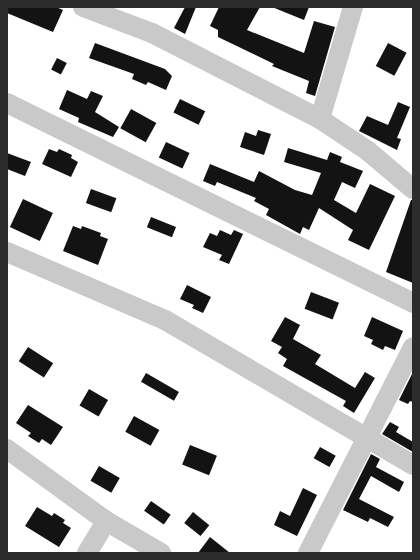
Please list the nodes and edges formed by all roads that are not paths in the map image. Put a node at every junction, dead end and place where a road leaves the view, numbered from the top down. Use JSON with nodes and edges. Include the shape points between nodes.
{"nodes":[{"id":1,"x":83,"y":7,"type":"edge"},
{"id":2,"x":353,"y":7,"type":"edge"},
{"id":3,"x":7,"y":103,"type":"edge"},
{"id":4,"x":320,"y":119,"type":"junction"},
{"id":5,"x":413,"y":189,"type":"edge"},
{"id":6,"x":7,"y":252,"type":"edge"},
{"id":7,"x":413,"y":303,"type":"edge"},
{"id":8,"x":413,"y":347,"type":"edge"},
{"id":9,"x":366,"y":438,"type":"junction"},
{"id":10,"x":7,"y":449,"type":"edge"},
{"id":11,"x":413,"y":465,"type":"edge"},
{"id":12,"x":106,"y":521,"type":"junction"},
{"id":13,"x":87,"y":553,"type":"edge"},
{"id":14,"x":161,"y":553,"type":"edge"},
{"id":15,"x":308,"y":553,"type":"edge"}],
"edges":[{"from":1,"to":4,"type":"street","via":[[152,33]]},
{"from":2,"to":4,"type":"street"},
{"from":3,"to":7,"type":"street"},
{"from":4,"to":5,"type":"street","via":[[368,151]]},
{"from":6,"to":9,"type":"street","via":[[165,320]]},
{"from":8,"to":9,"type":"street"},
{"from":9,"to":11,"type":"street"},
{"from":9,"to":15,"type":"street"},
{"from":10,"to":12,"type":"street"},
{"from":12,"to":13,"type":"street"},
{"from":12,"to":14,"type":"street"}]}
